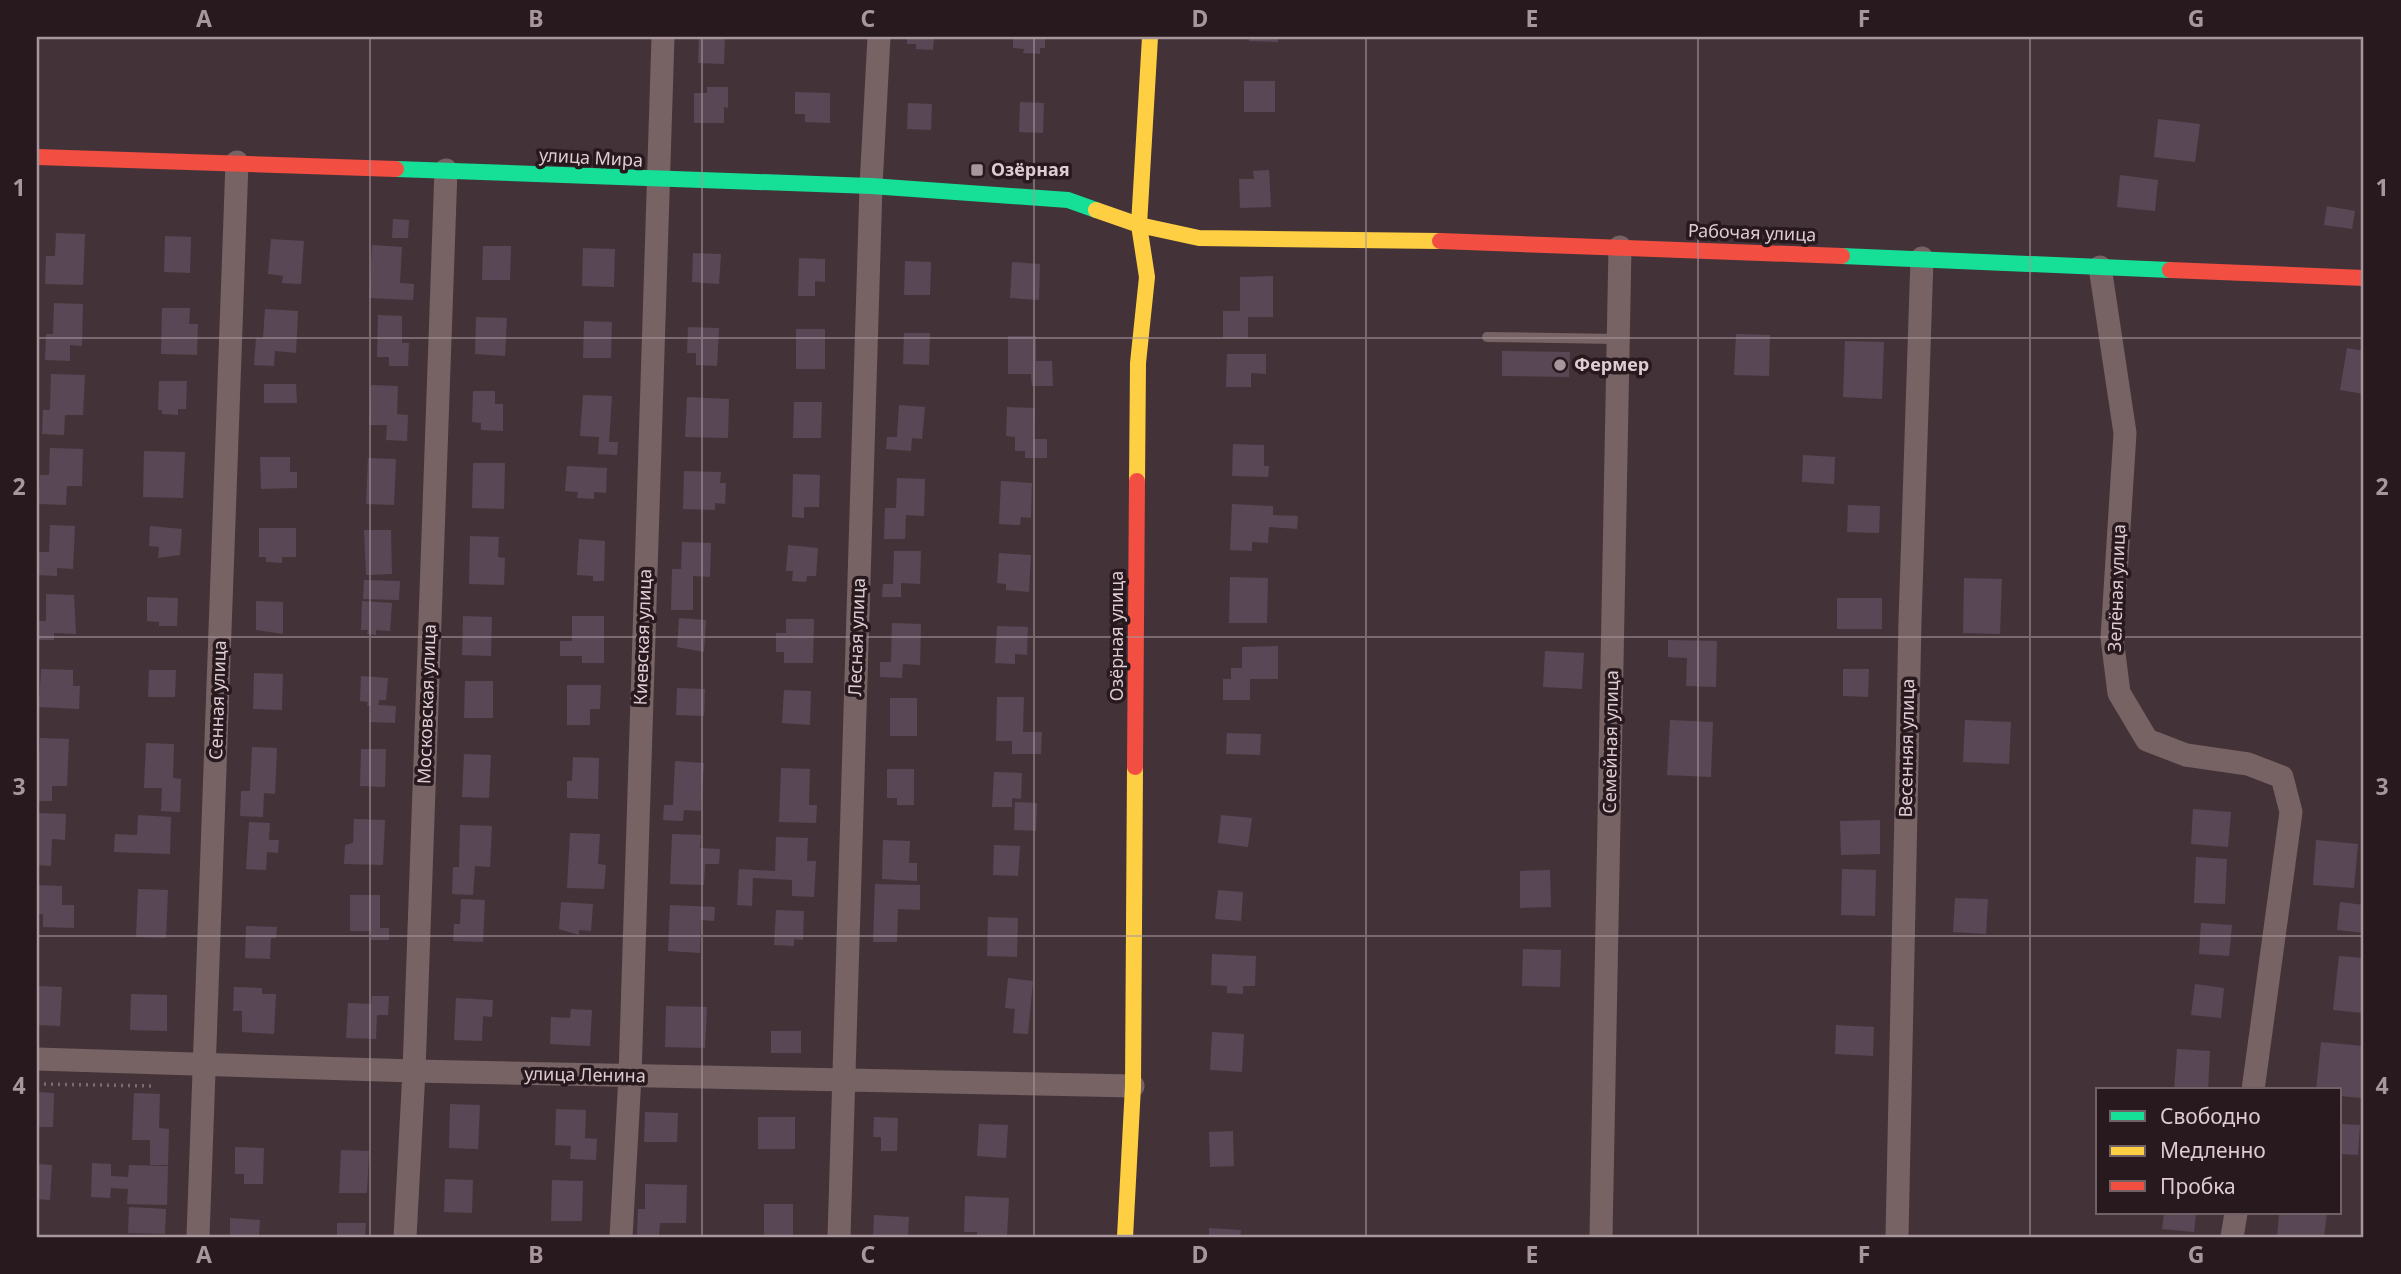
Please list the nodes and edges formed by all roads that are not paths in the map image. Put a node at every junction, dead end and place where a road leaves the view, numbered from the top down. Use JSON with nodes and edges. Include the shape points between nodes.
{"nodes":[{"id":1,"x":663,"y":37,"type":"edge"},
{"id":2,"x":879,"y":37,"type":"edge"},
{"id":3,"x":1150,"y":37,"type":"edge"},
{"id":4,"x":37,"y":157,"type":"edge"},
{"id":5,"x":237,"y":162,"type":"junction"},
{"id":6,"x":446,"y":170,"type":"junction"},
{"id":7,"x":657,"y":181,"type":"junction"},
{"id":8,"x":871,"y":186,"type":"junction"},
{"id":9,"x":1139,"y":225,"type":"junction"},
{"id":10,"x":1620,"y":247,"type":"junction"},
{"id":11,"x":1922,"y":258,"type":"junction"},
{"id":12,"x":2100,"y":267,"type":"junction"},
{"id":13,"x":2364,"y":278,"type":"edge"},
{"id":14,"x":1487,"y":337,"type":"dead end"},
{"id":15,"x":1618,"y":339,"type":"junction"},
{"id":16,"x":37,"y":1059,"type":"edge"},
{"id":17,"x":205,"y":1065,"type":"junction"},
{"id":18,"x":414,"y":1071,"type":"junction"},
{"id":19,"x":630,"y":1076,"type":"junction"},
{"id":20,"x":843,"y":1082,"type":"junction"},
{"id":21,"x":1133,"y":1086,"type":"junction"},
{"id":22,"x":2253,"y":1088,"type":"edge"},
{"id":23,"x":2236,"y":1214,"type":"edge"},
{"id":24,"x":198,"y":1237,"type":"edge"},
{"id":25,"x":405,"y":1237,"type":"edge"},
{"id":26,"x":621,"y":1237,"type":"edge"},
{"id":27,"x":839,"y":1237,"type":"edge"},
{"id":28,"x":1125,"y":1237,"type":"edge"},
{"id":29,"x":1601,"y":1237,"type":"edge"},
{"id":30,"x":1897,"y":1237,"type":"edge"},
{"id":31,"x":2232,"y":1237,"type":"edge"}],
"edges":[{"from":1,"to":7,"type":"street","name":"Киевская улица"},
{"from":2,"to":8,"type":"street","name":"Лесная улица"},
{"from":3,"to":9,"type":"street","name":"Озёрная улица"},
{"from":4,"to":5,"type":"street","name":"улица Мира"},
{"from":5,"to":6,"type":"street","name":"улица Мира"},
{"from":5,"to":17,"type":"street","name":"Сенная улица"},
{"from":6,"to":7,"type":"street","name":"улица Мира"},
{"from":6,"to":18,"type":"street","name":"Московская улица"},
{"from":7,"to":8,"type":"street","name":"улица Мира"},
{"from":7,"to":19,"type":"street","name":"Киевская улица"},
{"from":8,"to":9,"type":"street","name":"улица Мира","via":[[1068,200]]},
{"from":8,"to":20,"type":"street","name":"Лесная улица"},
{"from":9,"to":10,"type":"street","name":"Рабочая улица","via":[[1199,238]]},
{"from":9,"to":21,"type":"street","name":"Озёрная улица","via":[[1147,277],[1138,363]]},
{"from":10,"to":11,"type":"street","name":"Рабочая улица"},
{"from":10,"to":15,"type":"street","name":"Семейная улица"},
{"from":11,"to":12,"type":"street","name":"Рабочая улица"},
{"from":11,"to":30,"type":"street","name":"Весенняя улица"},
{"from":12,"to":13,"type":"street","name":"Рабочая улица"},
{"from":12,"to":22,"type":"street","name":"Зелёная улица","via":[[2125,433],[2112,638],[2119,693],[2147,740],[2186,755],[2248,764],[2281,777],[2291,812]]},
{"from":14,"to":15,"type":"lane"},
{"from":15,"to":29,"type":"street","name":"Семейная улица"},
{"from":16,"to":17,"type":"street","name":"улица Ленина"},
{"from":17,"to":18,"type":"street","name":"улица Ленина"},
{"from":17,"to":24,"type":"street","name":"Сенная улица"},
{"from":18,"to":19,"type":"street","name":"улица Ленина"},
{"from":18,"to":25,"type":"street","name":"Московская улица"},
{"from":19,"to":20,"type":"street","name":"улица Ленина"},
{"from":19,"to":26,"type":"street","name":"Киевская улица"},
{"from":20,"to":21,"type":"street","name":"улица Ленина"},
{"from":20,"to":27,"type":"street","name":"Лесная улица"},
{"from":21,"to":28,"type":"street","name":"Озёрная улица"},
{"from":23,"to":31,"type":"street"}]}
